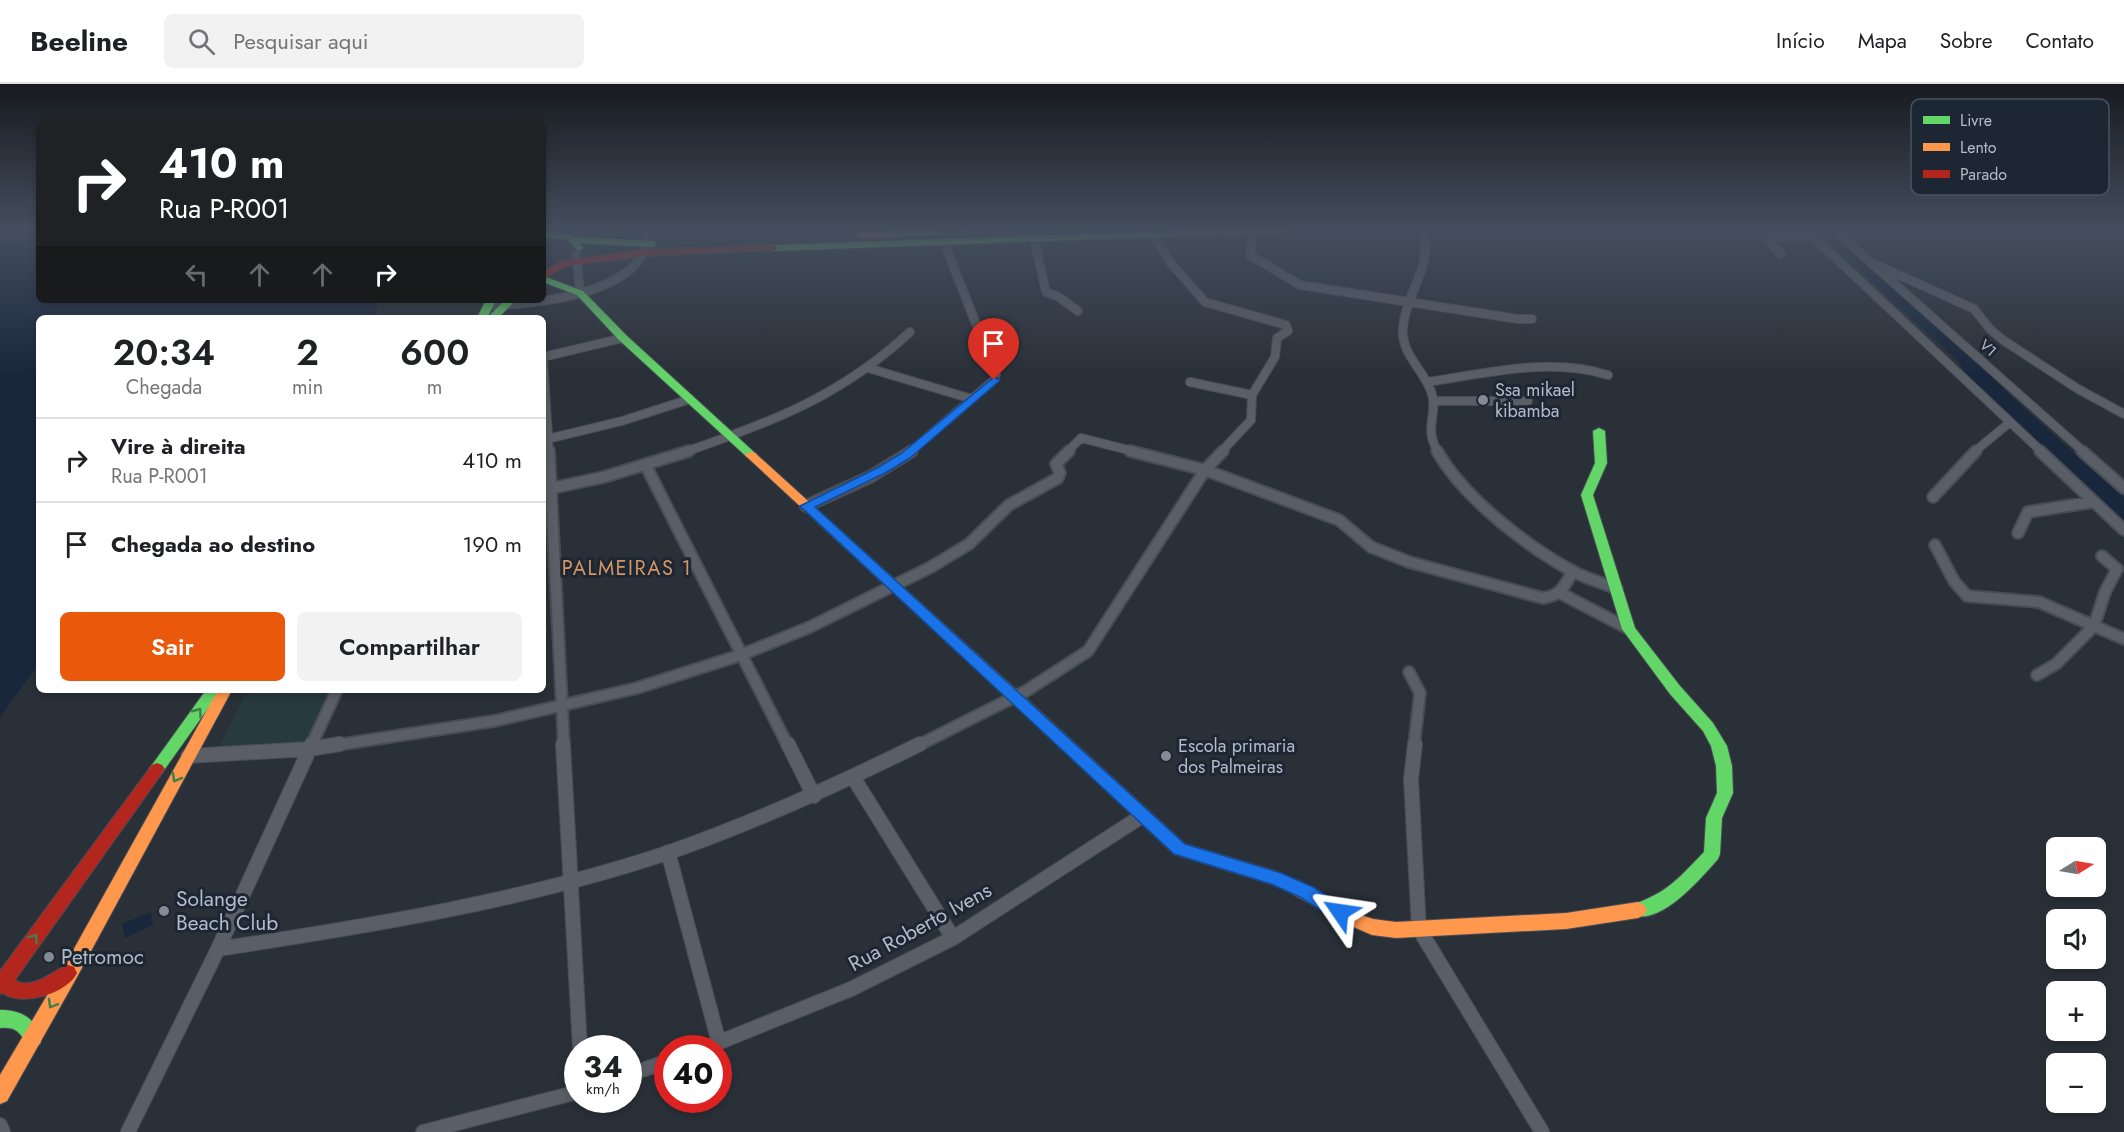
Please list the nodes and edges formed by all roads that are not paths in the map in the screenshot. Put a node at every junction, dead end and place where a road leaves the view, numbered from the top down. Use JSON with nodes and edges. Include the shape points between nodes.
{"nodes":[{"id":1,"x":579,"y":278,"type":"edge"},
{"id":2,"x":613,"y":278,"type":"edge"},
{"id":3,"x":957,"y":278,"type":"edge"},
{"id":4,"x":1043,"y":278,"type":"edge"},
{"id":5,"x":1184,"y":278,"type":"edge"},
{"id":6,"x":1287,"y":278,"type":"edge"},
{"id":7,"x":1421,"y":278,"type":"edge"},
{"id":8,"x":1857,"y":278,"type":"edge"},
{"id":9,"x":1889,"y":278,"type":"edge"},
{"id":10,"x":1910,"y":278,"type":"edge"},
{"id":11,"x":546,"y":279,"type":"edge"},
{"id":12,"x":580,"y":293,"type":"junction"},
{"id":13,"x":1412,"y":301,"type":"junction"},
{"id":14,"x":546,"y":302,"type":"edge"},
{"id":15,"x":508,"y":303,"type":"edge"},
{"id":16,"x":540,"y":303,"type":"edge"},
{"id":17,"x":488,"y":311,"type":"edge"},
{"id":18,"x":1078,"y":311,"type":"dead end"},
{"id":19,"x":1532,"y":319,"type":"dead end"},
{"id":20,"x":910,"y":332,"type":"dead end"},
{"id":21,"x":623,"y":338,"type":"junction"},
{"id":22,"x":546,"y":356,"type":"edge"},
{"id":23,"x":868,"y":368,"type":"junction"},
{"id":24,"x":1608,"y":375,"type":"dead end"},
{"id":25,"x":1190,"y":382,"type":"dead end"},
{"id":26,"x":1428,"y":382,"type":"junction"},
{"id":27,"x":1252,"y":395,"type":"junction"},
{"id":28,"x":690,"y":399,"type":"junction"},
{"id":29,"x":972,"y":399,"type":"junction"},
{"id":30,"x":1433,"y":401,"type":"junction"},
{"id":31,"x":1528,"y":401,"type":"dead end"},
{"id":32,"x":2124,"y":414,"type":"edge"},
{"id":33,"x":2009,"y":423,"type":"junction"},
{"id":34,"x":1599,"y":431,"type":"dead end"},
{"id":35,"x":732,"y":436,"type":"junction"},
{"id":36,"x":546,"y":440,"type":"edge"},
{"id":37,"x":646,"y":466,"type":"junction"},
{"id":38,"x":1204,"y":471,"type":"junction"},
{"id":39,"x":2124,"y":488,"type":"edge"},
{"id":40,"x":548,"y":489,"type":"edge"},
{"id":41,"x":1933,"y":497,"type":"dead end"},
{"id":42,"x":2092,"y":502,"type":"junction"},
{"id":43,"x":806,"y":506,"type":"junction"},
{"id":44,"x":2124,"y":530,"type":"edge"},
{"id":45,"x":2018,"y":533,"type":"dead end"},
{"id":46,"x":1935,"y":545,"type":"dead end"},
{"id":47,"x":2102,"y":556,"type":"dead end"},
{"id":48,"x":1573,"y":571,"type":"junction"},
{"id":49,"x":893,"y":587,"type":"junction"},
{"id":50,"x":1617,"y":589,"type":"junction"},
{"id":51,"x":1560,"y":593,"type":"junction"},
{"id":52,"x":2094,"y":626,"type":"junction"},
{"id":53,"x":1629,"y":629,"type":"junction"},
{"id":54,"x":2124,"y":639,"type":"edge"},
{"id":55,"x":741,"y":655,"type":"junction"},
{"id":56,"x":1409,"y":672,"type":"dead end"},
{"id":57,"x":2037,"y":675,"type":"dead end"},
{"id":58,"x":212,"y":693,"type":"edge"},
{"id":59,"x":223,"y":693,"type":"edge"},
{"id":60,"x":336,"y":693,"type":"edge"},
{"id":61,"x":1013,"y":698,"type":"junction"},
{"id":62,"x":562,"y":707,"type":"junction"},
{"id":63,"x":309,"y":749,"type":"junction"},
{"id":64,"x":188,"y":756,"type":"junction"},
{"id":65,"x":853,"y":777,"type":"junction"},
{"id":66,"x":814,"y":796,"type":"junction"},
{"id":67,"x":1142,"y":816,"type":"junction"},
{"id":68,"x":668,"y":852,"type":"junction"},
{"id":69,"x":569,"y":882,"type":"junction"},
{"id":70,"x":1419,"y":929,"type":"junction"},
{"id":71,"x":953,"y":938,"type":"junction"},
{"id":72,"x":218,"y":949,"type":"junction"},
{"id":73,"x":71,"y":971,"type":"junction"},
{"id":74,"x":2,"y":982,"type":"edge"},
{"id":75,"x":0,"y":1019,"type":"edge"},
{"id":76,"x":579,"y":1035,"type":"edge"},
{"id":77,"x":717,"y":1035,"type":"edge"},
{"id":78,"x":33,"y":1038,"type":"junction"},
{"id":79,"x":732,"y":1039,"type":"edge"},
{"id":80,"x":0,"y":1094,"type":"edge"},
{"id":81,"x":564,"y":1096,"type":"edge"},
{"id":82,"x":0,"y":1125,"type":"edge"},
{"id":83,"x":3,"y":1132,"type":"edge"},
{"id":84,"x":128,"y":1132,"type":"edge"},
{"id":85,"x":423,"y":1132,"type":"edge"},
{"id":86,"x":1542,"y":1132,"type":"edge"}],
"edges":[{"from":1,"to":12,"type":"street"},
{"from":2,"to":12,"type":"street"},
{"from":3,"to":29,"type":"street","via":[[996,375]]},
{"from":4,"to":18,"type":"street","via":[[1046,292]]},
{"from":5,"to":27,"type":"street","via":[[1205,302],[1288,328],[1277,338],[1271,368]]},
{"from":6,"to":13,"type":"street","via":[[1295,283]]},
{"from":7,"to":13,"type":"street"},
{"from":8,"to":33,"type":"street"},
{"from":9,"to":39,"type":"street","name":"V1"},
{"from":10,"to":32,"type":"street","via":[[1974,309],[2003,340]]},
{"from":11,"to":12,"type":"street"},
{"from":12,"to":14,"type":"street"},
{"from":12,"to":21,"type":"street"},
{"from":13,"to":19,"type":"street"},
{"from":13,"to":26,"type":"street","via":[[1403,321],[1403,345]]},
{"from":15,"to":16,"type":"street"},
{"from":15,"to":17,"type":"street"},
{"from":20,"to":23,"type":"street"},
{"from":21,"to":22,"type":"street"},
{"from":21,"to":28,"type":"street"},
{"from":23,"to":29,"type":"street"},
{"from":23,"to":35,"type":"street","via":[[803,408]]},
{"from":24,"to":26,"type":"street","via":[[1558,366]]},
{"from":25,"to":27,"type":"street"},
{"from":26,"to":30,"type":"street"},
{"from":27,"to":38,"type":"street","via":[[1251,420]]},
{"from":28,"to":35,"type":"street"},
{"from":28,"to":36,"type":"street"},
{"from":29,"to":43,"type":"street","via":[[906,455]]},
{"from":30,"to":31,"type":"street"},
{"from":30,"to":48,"type":"street","via":[[1428,427],[1432,441],[1462,483],[1500,521]]},
{"from":33,"to":41,"type":"street","via":[[1977,447]]},
{"from":33,"to":42,"type":"street"},
{"from":34,"to":50,"type":"street","via":[[1603,457],[1587,495]]},
{"from":35,"to":37,"type":"street"},
{"from":35,"to":43,"type":"street"},
{"from":36,"to":40,"type":"street"},
{"from":37,"to":40,"type":"street"},
{"from":37,"to":55,"type":"street"},
{"from":38,"to":49,"type":"street","via":[[1087,439],[1078,440],[1056,464],[1058,478],[1009,505],[969,544]]},
{"from":38,"to":51,"type":"street","via":[[1339,520],[1371,547],[1410,562],[1542,598]]},
{"from":38,"to":61,"type":"street","via":[[1088,651]]},
{"from":40,"to":62,"type":"street"},
{"from":42,"to":44,"type":"street"},
{"from":42,"to":45,"type":"street","via":[[2028,512]]},
{"from":43,"to":49,"type":"street"},
{"from":46,"to":52,"type":"street","via":[[1954,581],[1967,596],[2039,602]]},
{"from":47,"to":52,"type":"street","via":[[2117,569]]},
{"from":48,"to":50,"type":"street"},
{"from":48,"to":51,"type":"street"},
{"from":49,"to":55,"type":"street"},
{"from":49,"to":61,"type":"street"},
{"from":50,"to":53,"type":"street"},
{"from":51,"to":53,"type":"street"},
{"from":52,"to":54,"type":"street"},
{"from":52,"to":57,"type":"street","via":[[2056,664]]},
{"from":53,"to":70,"type":"street","via":[[1719,746],[1725,793],[1714,818],[1712,854],[1681,887],[1648,909],[1566,921]]},
{"from":55,"to":62,"type":"street"},
{"from":55,"to":66,"type":"street"},
{"from":56,"to":70,"type":"street","via":[[1420,693],[1411,779]]},
{"from":74,"to":58,"type":"street","one_way":true},
{"from":59,"to":64,"type":"street"},
{"from":60,"to":63,"type":"street"},
{"from":61,"to":65,"type":"street"},
{"from":61,"to":67,"type":"street"},
{"from":62,"to":63,"type":"street"},
{"from":62,"to":69,"type":"street"},
{"from":63,"to":64,"type":"street"},
{"from":63,"to":72,"type":"street"},
{"from":64,"to":73,"type":"street","one_way":true},
{"from":65,"to":66,"type":"street"},
{"from":65,"to":71,"type":"street"},
{"from":66,"to":68,"type":"street"},
{"from":67,"to":70,"type":"street","via":[[1180,849],[1275,878],[1371,927]]},
{"from":67,"to":71,"type":"street","name":"Rua Roberto Ivens"},
{"from":68,"to":69,"type":"street"},
{"from":68,"to":77,"type":"street"},
{"from":69,"to":72,"type":"street","via":[[375,924]]},
{"from":69,"to":76,"type":"street"},
{"from":70,"to":86,"type":"street"},
{"from":71,"to":79,"type":"street","name":"Rua Roberto Ivens","via":[[851,989]]},
{"from":72,"to":84,"type":"street"},
{"from":73,"to":74,"type":"street","via":[[48,986],[24,993],[10,990]]},
{"from":73,"to":78,"type":"street","one_way":true},
{"from":75,"to":78,"type":"street","via":[[22,1020]]},
{"from":78,"to":80,"type":"street"},
{"from":81,"to":85,"type":"street"},
{"from":82,"to":83,"type":"street"}]}
